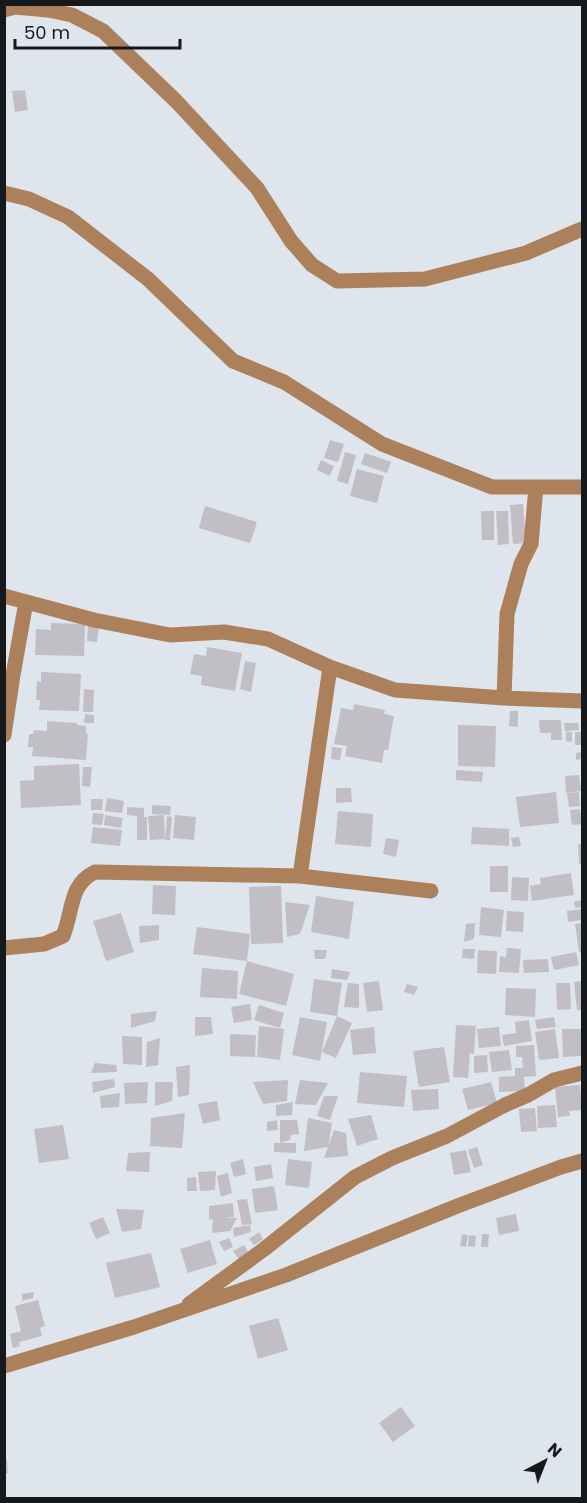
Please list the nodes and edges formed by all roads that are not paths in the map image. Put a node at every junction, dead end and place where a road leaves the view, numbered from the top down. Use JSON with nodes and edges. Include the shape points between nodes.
{"nodes":[{"id":1,"x":4,"y":10,"type":"edge"},
{"id":2,"x":4,"y":193,"type":"edge"},
{"id":3,"x":582,"y":229,"type":"edge"},
{"id":4,"x":582,"y":487,"type":"edge"},
{"id":5,"x":536,"y":488,"type":"junction"},
{"id":6,"x":4,"y":596,"type":"edge"},
{"id":7,"x":26,"y":602,"type":"junction"},
{"id":8,"x":330,"y":667,"type":"junction"},
{"id":9,"x":504,"y":699,"type":"junction"},
{"id":10,"x":582,"y":701,"type":"edge"},
{"id":11,"x":4,"y":735,"type":"edge"},
{"id":12,"x":300,"y":876,"type":"junction"},
{"id":13,"x":431,"y":891,"type":"dead end"},
{"id":14,"x":4,"y":948,"type":"edge"},
{"id":15,"x":582,"y":1073,"type":"edge"},
{"id":16,"x":582,"y":1161,"type":"edge"},
{"id":17,"x":177,"y":1313,"type":"junction"},
{"id":18,"x":4,"y":1366,"type":"edge"}],
"edges":[{"from":1,"to":3,"type":"street","via":[[15,7],[64,13],[103,31],[176,101],[257,188],[291,241],[312,265],[337,281],[425,279],[526,253]]},
{"from":2,"to":5,"type":"street","via":[[29,199],[68,217],[148,279],[233,362],[284,382],[382,444],[492,487]]},
{"from":4,"to":5,"type":"street"},
{"from":5,"to":9,"type":"street","via":[[531,544],[512,590],[507,614]]},
{"from":6,"to":7,"type":"street"},
{"from":7,"to":8,"type":"street","via":[[170,634],[224,632],[268,639]]},
{"from":7,"to":11,"type":"street"},
{"from":8,"to":9,"type":"street","via":[[395,690]]},
{"from":8,"to":12,"type":"street"},
{"from":9,"to":10,"type":"street"},
{"from":12,"to":13,"type":"street"},
{"from":12,"to":14,"type":"street","via":[[95,872],[77,886],[63,936],[44,944]]},
{"from":15,"to":17,"type":"street","via":[[554,1080],[447,1136],[355,1177]]},
{"from":16,"to":17,"type":"street"},
{"from":17,"to":18,"type":"street"}]}
